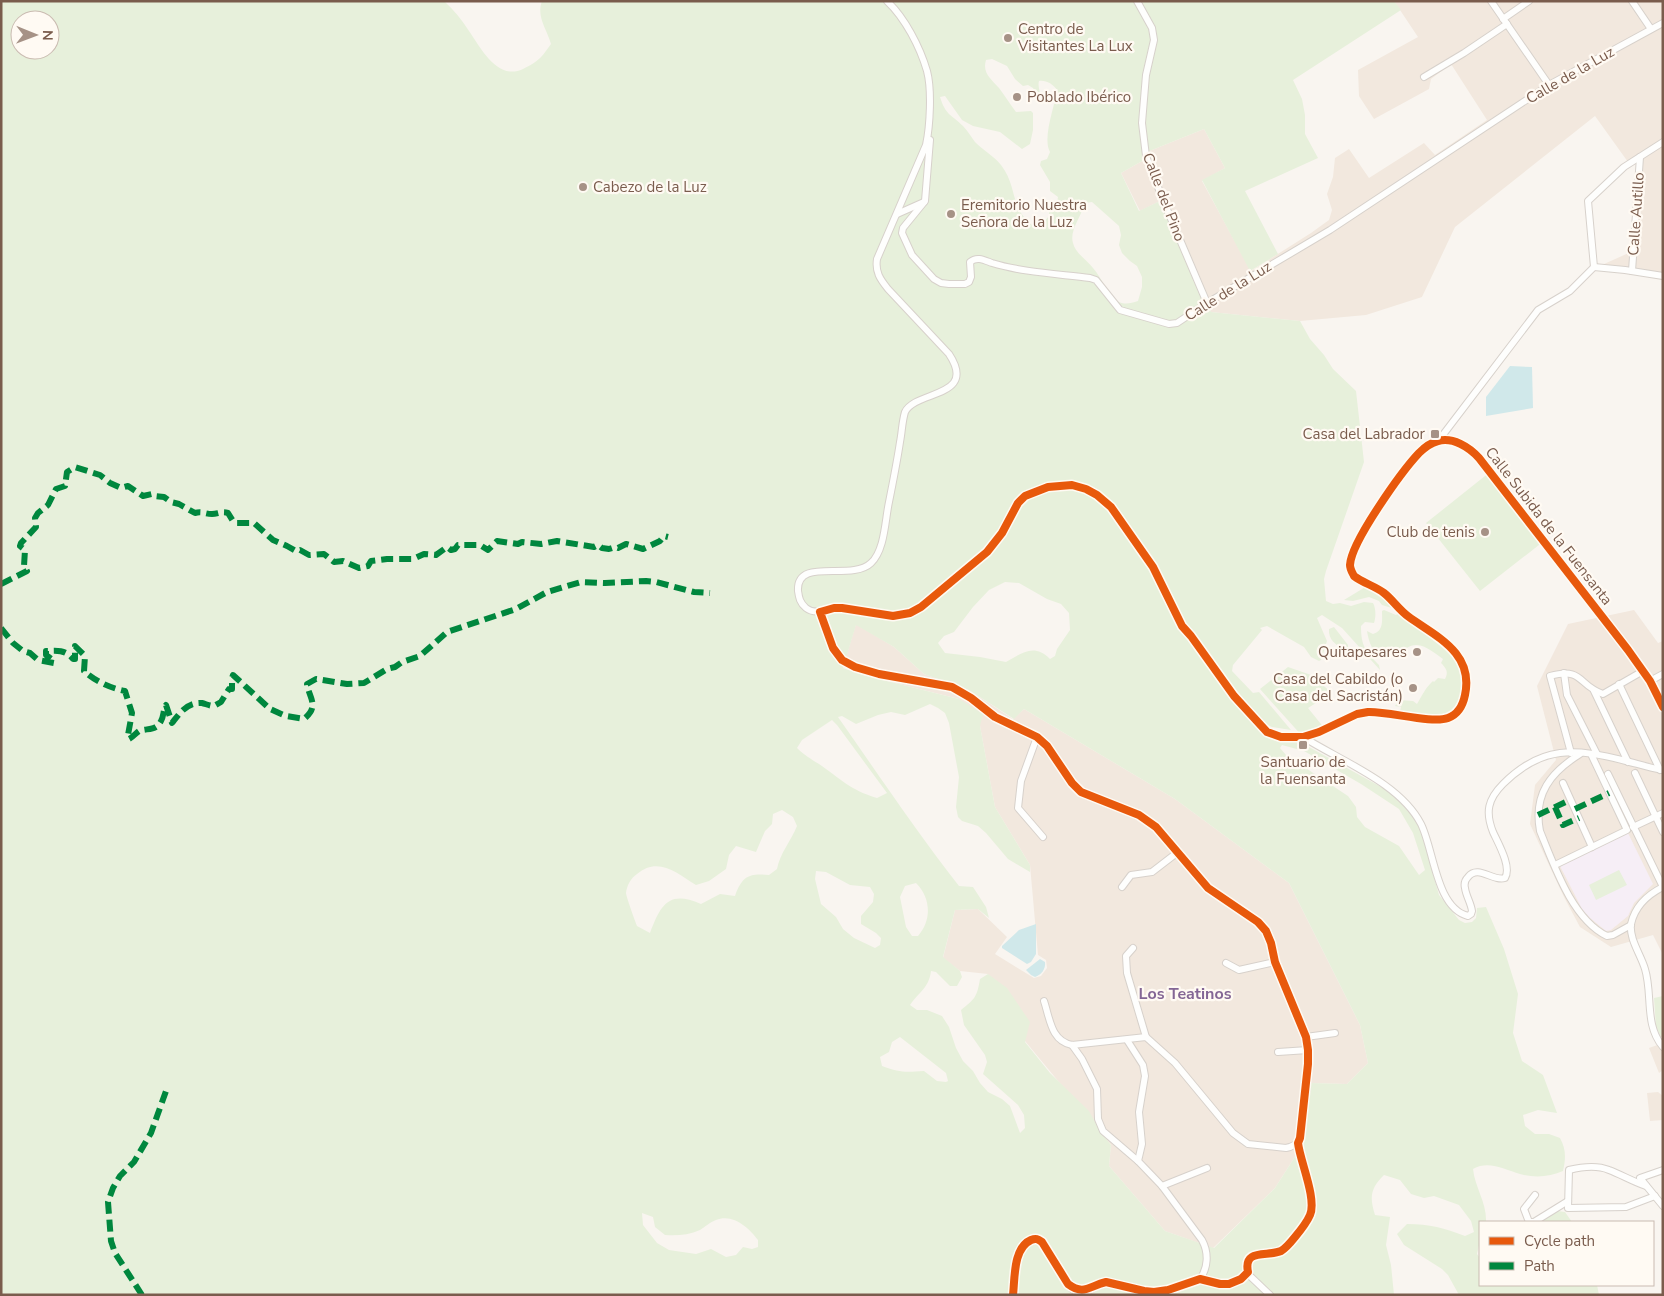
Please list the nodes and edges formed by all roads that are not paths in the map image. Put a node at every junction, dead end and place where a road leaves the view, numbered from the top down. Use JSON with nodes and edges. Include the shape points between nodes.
{"nodes":[{"id":1,"x":887,"y":1,"type":"edge"},
{"id":2,"x":1137,"y":1,"type":"edge"},
{"id":3,"x":1491,"y":1,"type":"edge"},
{"id":4,"x":1529,"y":1,"type":"edge"},
{"id":5,"x":1632,"y":1,"type":"edge"},
{"id":6,"x":1505,"y":21,"type":"junction"},
{"id":7,"x":1663,"y":23,"type":"edge"},
{"id":8,"x":1651,"y":29,"type":"junction"},
{"id":9,"x":1424,"y":77,"type":"dead end"},
{"id":10,"x":1549,"y":85,"type":"junction"},
{"id":11,"x":929,"y":132,"type":"junction"},
{"id":12,"x":1663,"y":142,"type":"edge"},
{"id":13,"x":1640,"y":157,"type":"junction"},
{"id":14,"x":925,"y":201,"type":"junction"},
{"id":15,"x":896,"y":214,"type":"junction"},
{"id":16,"x":1594,"y":267,"type":"junction"},
{"id":17,"x":1632,"y":271,"type":"junction"},
{"id":18,"x":1663,"y":276,"type":"edge"},
{"id":19,"x":1207,"y":303,"type":"junction"},
{"id":20,"x":1439,"y":440,"type":"junction"},
{"id":21,"x":820,"y":612,"type":"junction"},
{"id":22,"x":1643,"y":671,"type":"junction"},
{"id":23,"x":1564,"y":672,"type":"junction"},
{"id":24,"x":1663,"y":674,"type":"edge"},
{"id":25,"x":1650,"y":681,"type":"junction"},
{"id":26,"x":1619,"y":684,"type":"junction"},
{"id":27,"x":1594,"y":690,"type":"junction"},
{"id":28,"x":1662,"y":705,"type":"edge"},
{"id":29,"x":1037,"y":737,"type":"junction"},
{"id":30,"x":1303,"y":737,"type":"junction"},
{"id":31,"x":1571,"y":753,"type":"junction"},
{"id":32,"x":1581,"y":753,"type":"junction"},
{"id":33,"x":1594,"y":754,"type":"junction"},
{"id":34,"x":1628,"y":762,"type":"junction"},
{"id":35,"x":1662,"y":770,"type":"edge"},
{"id":36,"x":1635,"y":773,"type":"dead end"},
{"id":37,"x":1608,"y":774,"type":"dead end"},
{"id":38,"x":1562,"y":782,"type":"dead end"},
{"id":39,"x":1663,"y":813,"type":"edge"},
{"id":40,"x":1655,"y":816,"type":"junction"},
{"id":41,"x":1633,"y":827,"type":"junction"},
{"id":42,"x":1663,"y":832,"type":"edge"},
{"id":43,"x":1042,"y":836,"type":"dead end"},
{"id":44,"x":1592,"y":847,"type":"junction"},
{"id":45,"x":1178,"y":852,"type":"junction"},
{"id":46,"x":1554,"y":865,"type":"junction"},
{"id":47,"x":1122,"y":887,"type":"dead end"},
{"id":48,"x":1663,"y":887,"type":"edge"},
{"id":49,"x":1631,"y":925,"type":"junction"},
{"id":50,"x":1133,"y":948,"type":"dead end"},
{"id":51,"x":1275,"y":962,"type":"junction"},
{"id":52,"x":1226,"y":963,"type":"dead end"},
{"id":53,"x":1044,"y":1001,"type":"dead end"},
{"id":54,"x":1335,"y":1033,"type":"dead end"},
{"id":55,"x":1146,"y":1037,"type":"junction"},
{"id":56,"x":1306,"y":1037,"type":"junction"},
{"id":57,"x":1128,"y":1040,"type":"junction"},
{"id":58,"x":1072,"y":1045,"type":"junction"},
{"id":59,"x":1663,"y":1047,"type":"edge"},
{"id":60,"x":1308,"y":1050,"type":"junction"},
{"id":61,"x":1278,"y":1052,"type":"dead end"},
{"id":62,"x":1298,"y":1143,"type":"junction"},
{"id":63,"x":1138,"y":1160,"type":"junction"},
{"id":64,"x":1208,"y":1168,"type":"dead end"},
{"id":65,"x":1663,"y":1170,"type":"edge"},
{"id":66,"x":1162,"y":1186,"type":"junction"},
{"id":67,"x":1646,"y":1186,"type":"junction"},
{"id":68,"x":1535,"y":1195,"type":"dead end"},
{"id":69,"x":1568,"y":1200,"type":"junction"},
{"id":70,"x":1660,"y":1201,"type":"edge"},
{"id":71,"x":1529,"y":1221,"type":"edge"},
{"id":72,"x":1536,"y":1221,"type":"edge"},
{"id":73,"x":1248,"y":1272,"type":"junction"},
{"id":74,"x":1200,"y":1279,"type":"junction"},
{"id":75,"x":1013,"y":1295,"type":"edge"},
{"id":76,"x":1270,"y":1295,"type":"edge"}],
"edges":[{"from":1,"to":11,"type":"street","via":[[910,31],[927,70]]},
{"from":2,"to":19,"type":"street","name":"Calle del Pino","via":[[1152,28],[1154,40],[1146,75],[1142,123],[1146,156]]},
{"from":3,"to":6,"type":"street"},
{"from":4,"to":6,"type":"street"},
{"from":5,"to":8,"type":"street"},
{"from":6,"to":9,"type":"street","via":[[1464,53]]},
{"from":6,"to":10,"type":"street"},
{"from":7,"to":8,"type":"street","name":"Calle de la Luz"},
{"from":8,"to":10,"type":"street","name":"Calle de la Luz"},
{"from":10,"to":19,"type":"street","name":"Calle de la Luz","via":[[1330,230]]},
{"from":11,"to":14,"type":"street"},
{"from":11,"to":15,"type":"street"},
{"from":12,"to":13,"type":"street"},
{"from":13,"to":16,"type":"street","via":[[1624,167],[1588,201]]},
{"from":13,"to":17,"type":"street","name":"Calle Autillo"},
{"from":14,"to":15,"type":"street"},
{"from":14,"to":19,"type":"street","name":"Calle de la Luz","via":[[902,233],[912,255],[941,283],[969,282],[970,262],[978,258],[1001,265],[1096,280],[1120,310],[1169,324],[1177,323]]},
{"from":15,"to":21,"type":"street","via":[[877,259],[877,272],[888,289],[949,354],[956,376],[945,390],[907,407],[884,532],[873,561],[859,570],[811,572],[801,578],[798,586],[800,601],[809,610]]},
{"from":16,"to":17,"type":"street"},
{"from":16,"to":20,"type":"street","via":[[1570,291],[1538,310]]},
{"from":17,"to":18,"type":"street"},
{"from":20,"to":22,"type":"street","name":"Calle Subida de la Fuensanta","via":[[1456,442],[1476,454]]},
{"from":20,"to":30,"type":"street","via":[[1418,454],[1375,512],[1350,565],[1354,576],[1383,592],[1403,613],[1456,652],[1465,670],[1463,702],[1455,714],[1441,720],[1360,713]]},
{"from":21,"to":29,"type":"street","via":[[833,648],[842,660],[880,674],[952,687],[995,717]]},
{"from":21,"to":30,"type":"street","via":[[842,608],[893,616],[921,607],[987,552],[1025,496],[1048,487],[1072,485],[1097,495],[1111,507],[1154,568],[1182,626],[1247,712],[1271,734]]},
{"from":22,"to":25,"type":"street","name":"Calle Subida de la Fuensanta"},
{"from":22,"to":26,"type":"street"},
{"from":23,"to":27,"type":"street","via":[[1580,678]]},
{"from":23,"to":31,"type":"street","via":[[1550,676]]},
{"from":23,"to":33,"type":"street","via":[[1567,695]]},
{"from":24,"to":25,"type":"street"},
{"from":25,"to":28,"type":"street","name":"Calle Subida de la Fuensanta"},
{"from":26,"to":27,"type":"street","via":[[1603,694]]},
{"from":26,"to":35,"type":"street"},
{"from":27,"to":34,"type":"street"},
{"from":29,"to":43,"type":"street","via":[[1021,781],[1018,808]]},
{"from":29,"to":45,"type":"street","via":[[1081,792],[1139,815],[1156,827]]},
{"from":30,"to":31,"type":"street","via":[[1382,783],[1405,801],[1425,833],[1443,891],[1455,908],[1468,916],[1472,911],[1465,888],[1467,877],[1477,872],[1501,879],[1508,873],[1489,820],[1488,808],[1492,798],[1510,776],[1525,765],[1541,756]]},
{"from":31,"to":32,"type":"street"},
{"from":32,"to":33,"type":"street"},
{"from":32,"to":46,"type":"street","via":[[1557,770],[1540,803],[1540,830]]},
{"from":33,"to":34,"type":"street"},
{"from":33,"to":44,"type":"street","via":[[1627,830]]},
{"from":34,"to":35,"type":"street"},
{"from":36,"to":40,"type":"street"},
{"from":37,"to":41,"type":"street"},
{"from":38,"to":44,"type":"street"},
{"from":39,"to":40,"type":"street"},
{"from":40,"to":41,"type":"street"},
{"from":40,"to":42,"type":"street"},
{"from":41,"to":48,"type":"street"},
{"from":44,"to":46,"type":"street"},
{"from":45,"to":47,"type":"street","via":[[1152,872],[1131,875]]},
{"from":45,"to":51,"type":"street","via":[[1208,888],[1266,931]]},
{"from":46,"to":49,"type":"street","via":[[1578,912],[1594,928],[1610,936]]},
{"from":48,"to":49,"type":"street","via":[[1640,904]]},
{"from":49,"to":59,"type":"street","via":[[1648,982],[1652,1027]]},
{"from":50,"to":55,"type":"street","via":[[1126,956],[1127,974]]},
{"from":51,"to":52,"type":"street","via":[[1239,970]]},
{"from":51,"to":56,"type":"street"},
{"from":53,"to":58,"type":"street","via":[[1056,1036]]},
{"from":54,"to":56,"type":"street"},
{"from":55,"to":57,"type":"street"},
{"from":55,"to":62,"type":"street","via":[[1175,1063],[1233,1133],[1248,1144],[1286,1148]]},
{"from":56,"to":60,"type":"street"},
{"from":57,"to":58,"type":"street"},
{"from":57,"to":63,"type":"street","via":[[1143,1065],[1145,1076],[1139,1112],[1142,1144]]},
{"from":58,"to":63,"type":"street","via":[[1097,1088],[1098,1119],[1103,1131]]},
{"from":60,"to":61,"type":"street"},
{"from":60,"to":62,"type":"street"},
{"from":62,"to":73,"type":"street","via":[[1311,1196],[1310,1215],[1295,1237],[1280,1251],[1251,1257]]},
{"from":63,"to":66,"type":"street"},
{"from":64,"to":66,"type":"street"},
{"from":65,"to":67,"type":"street","via":[[1640,1178]]},
{"from":66,"to":74,"type":"street","via":[[1205,1245],[1207,1260]]},
{"from":67,"to":69,"type":"street","via":[[1607,1169],[1584,1167],[1569,1170]]},
{"from":67,"to":70,"type":"street"},
{"from":68,"to":71,"type":"street","via":[[1524,1209]]},
{"from":69,"to":70,"type":"street","via":[[1568,1208],[1626,1207]]},
{"from":69,"to":72,"type":"street"},
{"from":73,"to":74,"type":"street","via":[[1229,1284]]},
{"from":73,"to":76,"type":"street"},
{"from":74,"to":75,"type":"street","via":[[1161,1291],[1144,1291],[1106,1282],[1087,1292],[1079,1292],[1068,1284],[1046,1247],[1036,1238],[1025,1244],[1020,1253]]}]}
